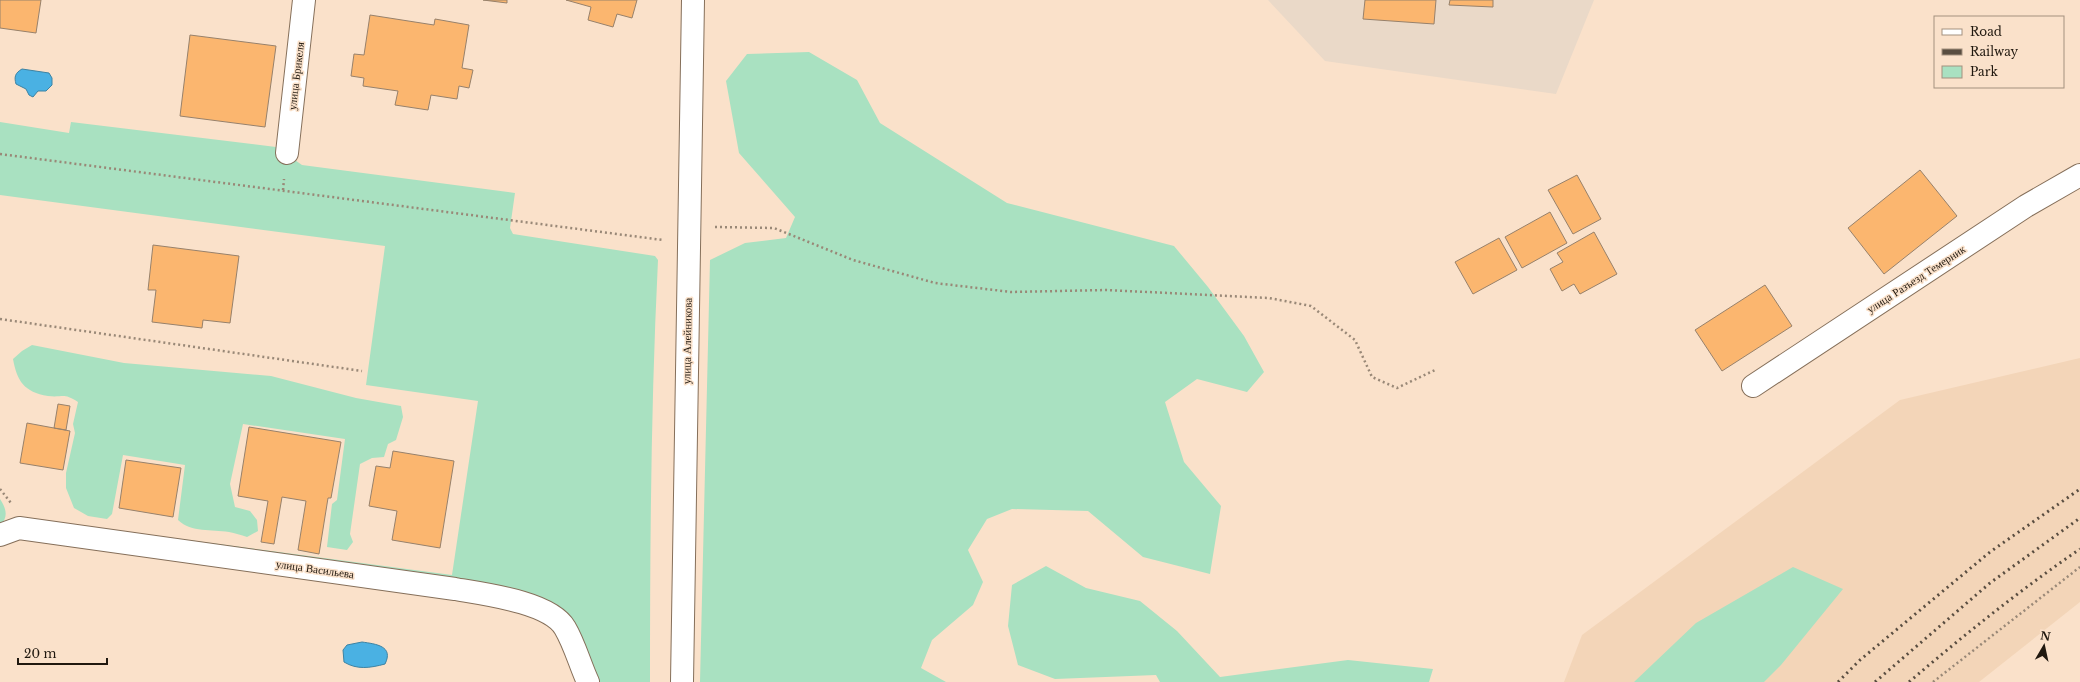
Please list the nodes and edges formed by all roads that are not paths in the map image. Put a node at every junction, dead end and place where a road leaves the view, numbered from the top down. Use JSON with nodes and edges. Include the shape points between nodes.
{"nodes":[{"id":1,"x":304,"y":0,"type":"edge"},
{"id":2,"x":693,"y":0,"type":"edge"},
{"id":3,"x":287,"y":153,"type":"dead end"},
{"id":4,"x":2080,"y":175,"type":"edge"},
{"id":5,"x":1753,"y":386,"type":"dead end"},
{"id":6,"x":0,"y":535,"type":"edge"},
{"id":7,"x":588,"y":682,"type":"edge"},
{"id":8,"x":682,"y":682,"type":"edge"}],
"edges":[{"from":1,"to":3,"type":"street","name":"улица Брикеля"},
{"from":2,"to":8,"type":"street","name":"улица Алейникова"},
{"from":4,"to":5,"type":"street","name":"улица Разъезд Темерник","via":[[2026,206]]},
{"from":6,"to":7,"type":"street","name":"улица Васильева","via":[[19,528],[455,589],[525,603],[543,611],[565,627]]}]}
